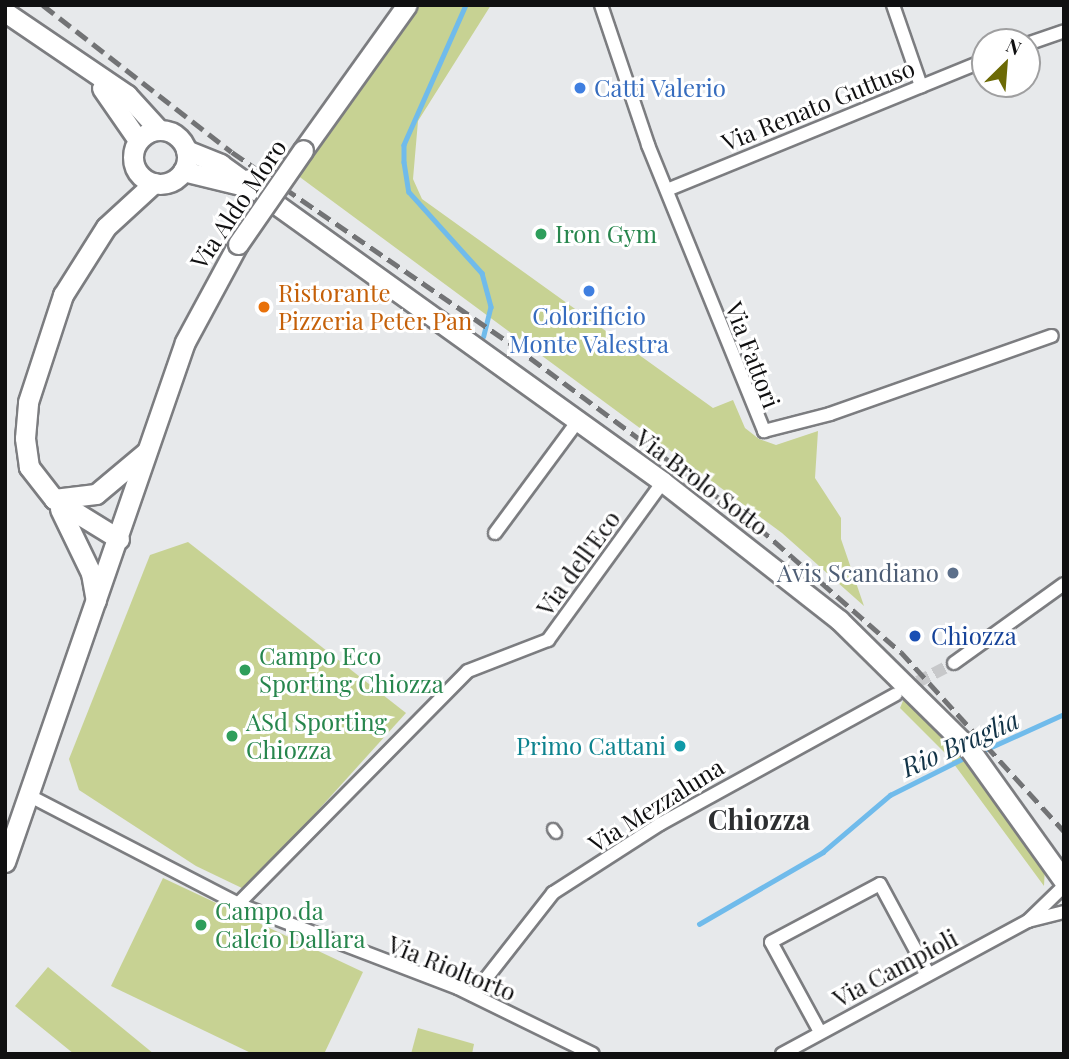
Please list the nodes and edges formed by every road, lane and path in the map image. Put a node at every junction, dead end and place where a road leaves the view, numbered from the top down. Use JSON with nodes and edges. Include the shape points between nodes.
{"nodes":[{"id":1,"x":407,"y":5,"type":"edge"},
{"id":2,"x":601,"y":5,"type":"edge"},
{"id":3,"x":893,"y":5,"type":"edge"},
{"id":4,"x":5,"y":12,"type":"edge"},
{"id":5,"x":1064,"y":31,"type":"edge"},
{"id":6,"x":1041,"y":39,"type":"edge"},
{"id":7,"x":74,"y":60,"type":"junction"},
{"id":8,"x":971,"y":66,"type":"edge"},
{"id":9,"x":921,"y":86,"type":"junction"},
{"id":10,"x":158,"y":129,"type":"junction"},
{"id":11,"x":138,"y":140,"type":"junction"},
{"id":12,"x":186,"y":150,"type":"junction"},
{"id":13,"x":134,"y":164,"type":"junction"},
{"id":14,"x":183,"y":171,"type":"junction"},
{"id":15,"x":154,"y":183,"type":"junction"},
{"id":16,"x":249,"y":188,"type":"junction"},
{"id":17,"x":667,"y":190,"type":"junction"},
{"id":18,"x":106,"y":227,"type":"junction"},
{"id":19,"x":1052,"y":335,"type":"dead end"},
{"id":20,"x":578,"y":421,"type":"junction"},
{"id":21,"x":149,"y":449,"type":"junction"},
{"id":22,"x":663,"y":482,"type":"junction"},
{"id":23,"x":54,"y":499,"type":"junction"},
{"id":24,"x":495,"y":533,"type":"dead end"},
{"id":25,"x":119,"y":538,"type":"junction"},
{"id":26,"x":1064,"y":584,"type":"edge"},
{"id":27,"x":97,"y":603,"type":"junction"},
{"id":28,"x":954,"y":663,"type":"tunnel mouth"},
{"id":29,"x":896,"y":694,"type":"tunnel mouth"},
{"id":30,"x":30,"y":796,"type":"junction"},
{"id":31,"x":1051,"y":859,"type":"junction"},
{"id":32,"x":5,"y":863,"type":"edge"},
{"id":33,"x":1064,"y":884,"type":"edge"},
{"id":34,"x":1044,"y":902,"type":"junction"},
{"id":35,"x":238,"y":904,"type":"junction"},
{"id":36,"x":1064,"y":912,"type":"edge"},
{"id":37,"x":1047,"y":917,"type":"junction"},
{"id":38,"x":1064,"y":918,"type":"edge"},
{"id":39,"x":1028,"y":921,"type":"junction"},
{"id":40,"x":928,"y":973,"type":"junction"},
{"id":41,"x":473,"y":995,"type":"junction"},
{"id":42,"x":820,"y":1032,"type":"junction"},
{"id":43,"x":593,"y":1054,"type":"edge"},
{"id":44,"x":782,"y":1054,"type":"edge"}],
"edges":[{"from":1,"to":21,"type":"main road","name":"Via Aldo Moro","bridge":true,"via":[[238,244],[185,342]]},
{"from":2,"to":17,"type":"street","name":"Via Fattori"},
{"from":3,"to":9,"type":"street"},
{"from":4,"to":7,"type":"main road"},
{"from":5,"to":6,"type":"street"},
{"from":7,"to":10,"type":"main road","via":[[127,95]]},
{"from":7,"to":11,"type":"main road","via":[[113,99]]},
{"from":8,"to":9,"type":"street","name":"Via Renato Guttuso"},
{"from":9,"to":17,"type":"street","name":"Via Renato Guttuso"},
{"from":10,"to":11,"type":"main road"},
{"from":10,"to":12,"type":"main road","via":[[179,137]]},
{"from":11,"to":13,"type":"main road"},
{"from":12,"to":14,"type":"main road"},
{"from":12,"to":16,"type":"main road","name":"Via Brolo Sotto"},
{"from":13,"to":15,"type":"main road"},
{"from":13,"to":18,"type":"main road"},
{"from":14,"to":15,"type":"main road"},
{"from":14,"to":16,"type":"main road","name":"Via Brolo Sotto"},
{"from":15,"to":18,"type":"main road"},
{"from":16,"to":20,"type":"main road","name":"Via Brolo Sotto"},
{"from":17,"to":19,"type":"street","name":"Via Fattori","via":[[764,431],[830,414]]},
{"from":18,"to":23,"type":"main road","via":[[62,295],[29,402],[29,467]]},
{"from":20,"to":22,"type":"main road","name":"Via Brolo Sotto"},
{"from":20,"to":24,"type":"street"},
{"from":21,"to":23,"type":"main road","via":[[96,494]]},
{"from":21,"to":25,"type":"main road","name":"Via Aldo Moro"},
{"from":22,"to":31,"type":"main road","name":"Via Brolo Sotto","via":[[839,620],[974,754]]},
{"from":22,"to":35,"type":"street","name":"Via dell'Eco","via":[[548,640],[468,671]]},
{"from":23,"to":25,"type":"main road","via":[[81,506]]},
{"from":23,"to":27,"type":"main road","via":[[91,573]]},
{"from":25,"to":27,"type":"main road","name":"Via Aldo Moro"},
{"from":26,"to":28,"type":"street"},
{"from":27,"to":30,"type":"main road","name":"Via Aldo Moro"},
{"from":29,"to":41,"type":"street","name":"Via Mezzaluna","via":[[660,824],[553,893]]},
{"from":30,"to":32,"type":"main road","name":"Via Aldo Moro"},
{"from":30,"to":35,"type":"street","name":"Via Rioltorto"},
{"from":31,"to":33,"type":"main road","name":"Via Brolo Sotto"},
{"from":31,"to":34,"type":"street"},
{"from":33,"to":34,"type":"street","name":"Via Campioli"},
{"from":34,"to":39,"type":"street","name":"Via Campioli"},
{"from":35,"to":41,"type":"street","name":"Via Rioltorto"},
{"from":36,"to":37,"type":"street","name":"Via Campioli"},
{"from":37,"to":38,"type":"street","name":"Via Campioli"},
{"from":37,"to":39,"type":"street","name":"Via Campioli"},
{"from":39,"to":40,"type":"street","name":"Via Campioli"},
{"from":40,"to":42,"type":"street","name":"Via Campioli"},
{"from":40,"to":42,"type":"street","via":[[880,884],[771,942]]},
{"from":41,"to":43,"type":"street","name":"Via Rioltorto"},
{"from":42,"to":44,"type":"street","name":"Via Campioli"}]}
